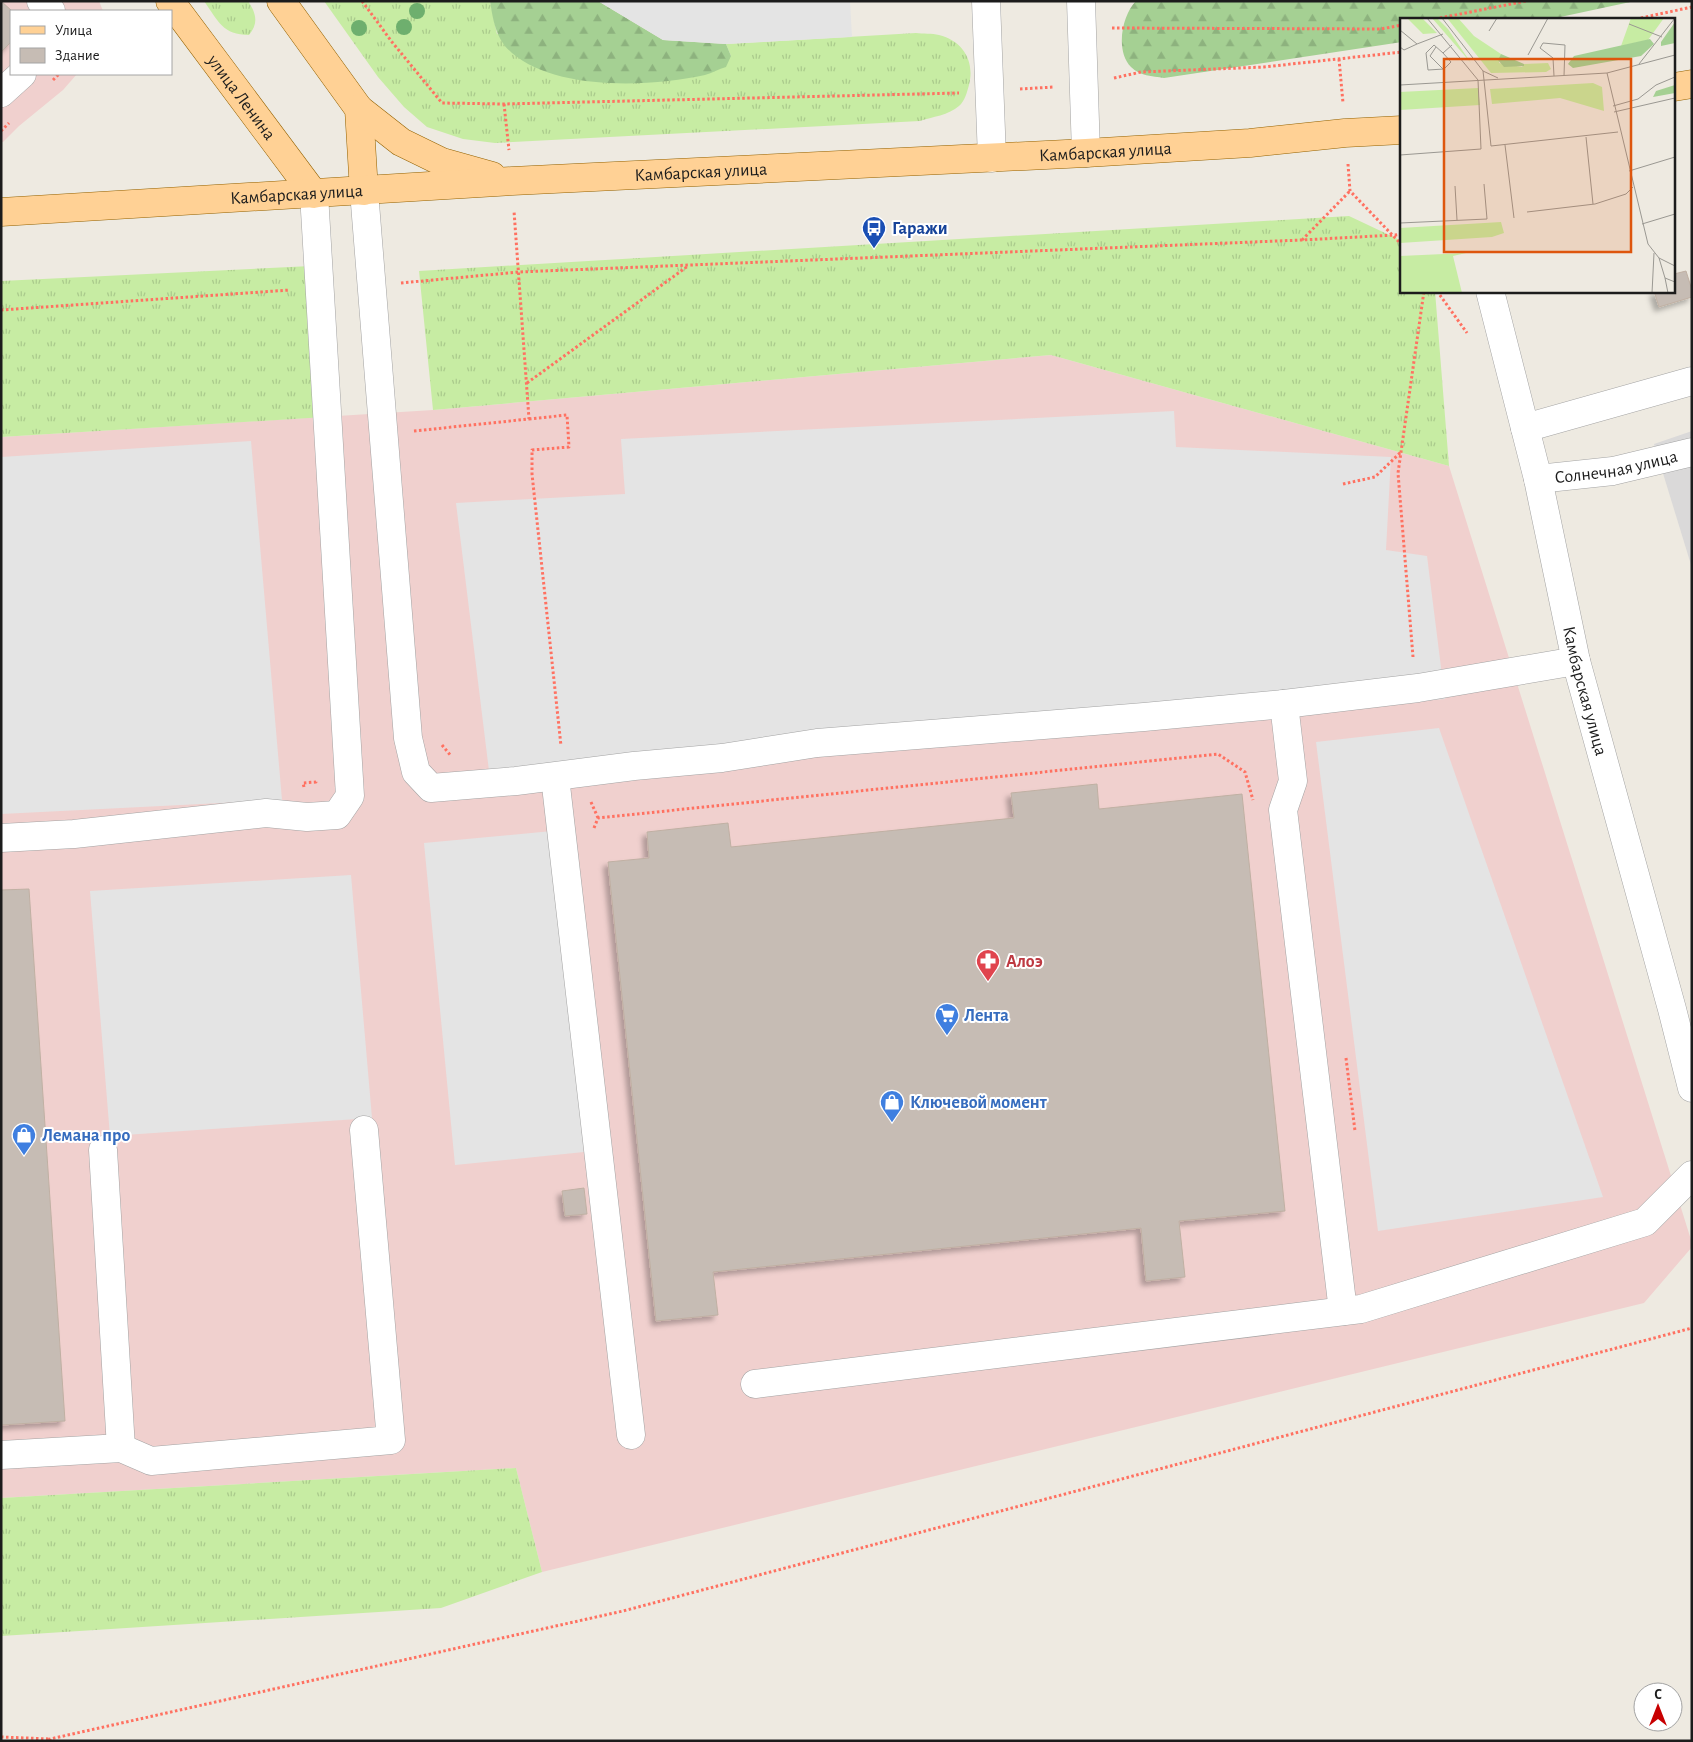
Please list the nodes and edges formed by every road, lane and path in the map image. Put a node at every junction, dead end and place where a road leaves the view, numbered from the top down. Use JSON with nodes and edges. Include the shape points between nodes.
{"nodes":[{"id":1,"x":41,"y":1,"type":"edge"},
{"id":2,"x":170,"y":1,"type":"edge"},
{"id":3,"x":281,"y":1,"type":"edge"},
{"id":4,"x":362,"y":1,"type":"edge"},
{"id":5,"x":986,"y":1,"type":"edge"},
{"id":6,"x":1081,"y":1,"type":"edge"},
{"id":7,"x":1526,"y":1,"type":"edge"},
{"id":8,"x":1692,"y":7,"type":"edge"},
{"id":9,"x":50,"y":10,"type":"edge"},
{"id":10,"x":1440,"y":18,"type":"edge"},
{"id":11,"x":1641,"y":18,"type":"edge"},
{"id":12,"x":1400,"y":25,"type":"edge"},
{"id":13,"x":1082,"y":28,"type":"junction"},
{"id":14,"x":1400,"y":52,"type":"edge"},
{"id":15,"x":21,"y":75,"type":"edge"},
{"id":16,"x":1692,"y":84,"type":"edge"},
{"id":17,"x":1085,"y":85,"type":"junction"},
{"id":18,"x":1676,"y":87,"type":"edge"},
{"id":19,"x":989,"y":90,"type":"junction"},
{"id":20,"x":1,"y":93,"type":"edge"},
{"id":21,"x":504,"y":104,"type":"junction"},
{"id":22,"x":359,"y":109,"type":"junction"},
{"id":23,"x":1400,"y":130,"type":"edge"},
{"id":24,"x":1086,"y":153,"type":"junction"},
{"id":25,"x":992,"y":158,"type":"junction"},
{"id":26,"x":512,"y":181,"type":"junction"},
{"id":27,"x":364,"y":191,"type":"junction"},
{"id":28,"x":1350,"y":191,"type":"dead end"},
{"id":29,"x":314,"y":194,"type":"junction"},
{"id":30,"x":1,"y":212,"type":"edge"},
{"id":31,"x":1400,"y":234,"type":"edge"},
{"id":32,"x":1302,"y":240,"type":"junction"},
{"id":33,"x":690,"y":265,"type":"junction"},
{"id":34,"x":519,"y":272,"type":"junction"},
{"id":35,"x":372,"y":285,"type":"junction"},
{"id":36,"x":294,"y":289,"type":"dead end"},
{"id":37,"x":1424,"y":292,"type":"edge"},
{"id":38,"x":1490,"y":292,"type":"edge"},
{"id":39,"x":1,"y":310,"type":"edge"},
{"id":40,"x":1692,"y":381,"type":"edge"},
{"id":41,"x":526,"y":383,"type":"junction"},
{"id":42,"x":529,"y":419,"type":"junction"},
{"id":43,"x":1525,"y":428,"type":"junction"},
{"id":44,"x":407,"y":432,"type":"dead end"},
{"id":45,"x":1401,"y":451,"type":"junction"},
{"id":46,"x":1692,"y":452,"type":"edge"},
{"id":47,"x":1538,"y":480,"type":"junction"},
{"id":48,"x":1342,"y":484,"type":"dead end"},
{"id":49,"x":1576,"y":661,"type":"junction"},
{"id":50,"x":1418,"y":688,"type":"junction"},
{"id":51,"x":1284,"y":704,"type":"junction"},
{"id":52,"x":439,"y":739,"type":"dead end"},
{"id":53,"x":570,"y":747,"type":"dead end"},
{"id":54,"x":452,"y":756,"type":"dead end"},
{"id":55,"x":316,"y":772,"type":"dead end"},
{"id":56,"x":566,"y":775,"type":"junction"},
{"id":57,"x":1255,"y":804,"type":"dead end"},
{"id":58,"x":307,"y":817,"type":"junction"},
{"id":59,"x":598,"y":818,"type":"junction"},
{"id":60,"x":591,"y":834,"type":"dead end"},
{"id":61,"x":1,"y":838,"type":"edge"},
{"id":62,"x":1682,"y":1006,"type":"edge"},
{"id":63,"x":1692,"y":1088,"type":"edge"},
{"id":64,"x":364,"y":1130,"type":"dead end"},
{"id":65,"x":102,"y":1150,"type":"dead end"},
{"id":66,"x":1692,"y":1175,"type":"edge"},
{"id":67,"x":1343,"y":1311,"type":"junction"},
{"id":68,"x":1692,"y":1328,"type":"edge"},
{"id":69,"x":755,"y":1384,"type":"dead end"},
{"id":70,"x":631,"y":1434,"type":"dead end"},
{"id":71,"x":121,"y":1448,"type":"junction"},
{"id":72,"x":1,"y":1455,"type":"edge"},
{"id":73,"x":1,"y":1737,"type":"edge"},
{"id":74,"x":50,"y":1740,"type":"edge"}],
"edges":[{"from":1,"to":9,"type":"street"},
{"from":2,"to":29,"type":"main road","name":"улица Ленина"},
{"from":3,"to":22,"type":"main road"},
{"from":4,"to":21,"type":"path","via":[[442,103]]},
{"from":5,"to":19,"type":"street"},
{"from":6,"to":13,"type":"street"},
{"from":7,"to":10,"type":"path"},
{"from":8,"to":11,"type":"path"},
{"from":12,"to":13,"type":"path","via":[[1381,29]]},
{"from":13,"to":17,"type":"street"},
{"from":14,"to":17,"type":"path","via":[[1264,67],[1141,72]]},
{"from":15,"to":20,"type":"street"},
{"from":16,"to":18,"type":"main road"},
{"from":17,"to":19,"type":"path"},
{"from":17,"to":24,"type":"street"},
{"from":19,"to":21,"type":"path"},
{"from":19,"to":25,"type":"street"},
{"from":21,"to":26,"type":"path"},
{"from":22,"to":26,"type":"main road","via":[[402,142],[442,162]]},
{"from":22,"to":27,"type":"main road"},
{"from":23,"to":24,"type":"main road","name":"Камбарская улица"},
{"from":24,"to":25,"type":"main road","name":"Камбарская улица"},
{"from":25,"to":26,"type":"main road","name":"Камбарская улица"},
{"from":26,"to":27,"type":"main road","name":"Камбарская улица"},
{"from":26,"to":34,"type":"path"},
{"from":27,"to":29,"type":"main road","name":"Камбарская улица"},
{"from":27,"to":35,"type":"street"},
{"from":28,"to":32,"type":"path"},
{"from":29,"to":30,"type":"main road","name":"Камбарская улица"},
{"from":29,"to":58,"type":"street","via":[[350,796],[337,815]]},
{"from":31,"to":32,"type":"path"},
{"from":32,"to":33,"type":"path"},
{"from":33,"to":34,"type":"path"},
{"from":33,"to":41,"type":"path"},
{"from":34,"to":35,"type":"path"},
{"from":34,"to":41,"type":"path"},
{"from":35,"to":56,"type":"street","via":[[408,738],[416,772],[431,788]]},
{"from":36,"to":39,"type":"path"},
{"from":37,"to":45,"type":"path"},
{"from":38,"to":43,"type":"street","name":"Камбарская улица"},
{"from":40,"to":43,"type":"street"},
{"from":41,"to":42,"type":"path"},
{"from":42,"to":44,"type":"path"},
{"from":42,"to":53,"type":"path","via":[[567,416],[569,447],[532,450],[532,474],[561,748]]},
{"from":43,"to":47,"type":"street","name":"Камбарская улица"},
{"from":45,"to":48,"type":"path","via":[[1375,477]]},
{"from":45,"to":50,"type":"path","via":[[1398,473],[1413,663]]},
{"from":46,"to":47,"type":"street","name":"Солнечная улица","via":[[1613,471]]},
{"from":47,"to":49,"type":"street","name":"Камбарская улица"},
{"from":49,"to":50,"type":"street"},
{"from":49,"to":62,"type":"street","name":"Камбарская улица"},
{"from":50,"to":51,"type":"street"},
{"from":51,"to":56,"type":"street","via":[[817,743],[722,758]]},
{"from":51,"to":67,"type":"street","via":[[1293,782],[1283,810]]},
{"from":52,"to":54,"type":"path"},
{"from":55,"to":58,"type":"path","via":[[316,782],[304,783]]},
{"from":56,"to":59,"type":"path"},
{"from":56,"to":70,"type":"street"},
{"from":57,"to":59,"type":"path","via":[[1245,772],[1218,754]]},
{"from":58,"to":61,"type":"street","via":[[266,813],[74,834]]},
{"from":59,"to":60,"type":"path"},
{"from":62,"to":63,"type":"street","name":"Камбарская улица"},
{"from":64,"to":71,"type":"street","via":[[391,1440],[151,1461]]},
{"from":65,"to":71,"type":"street"},
{"from":66,"to":67,"type":"street","via":[[1645,1222],[1361,1309]]},
{"from":67,"to":69,"type":"street"},
{"from":68,"to":74,"type":"path","via":[[623,1611]]},
{"from":71,"to":72,"type":"street"},
{"from":73,"to":74,"type":"path"}]}
